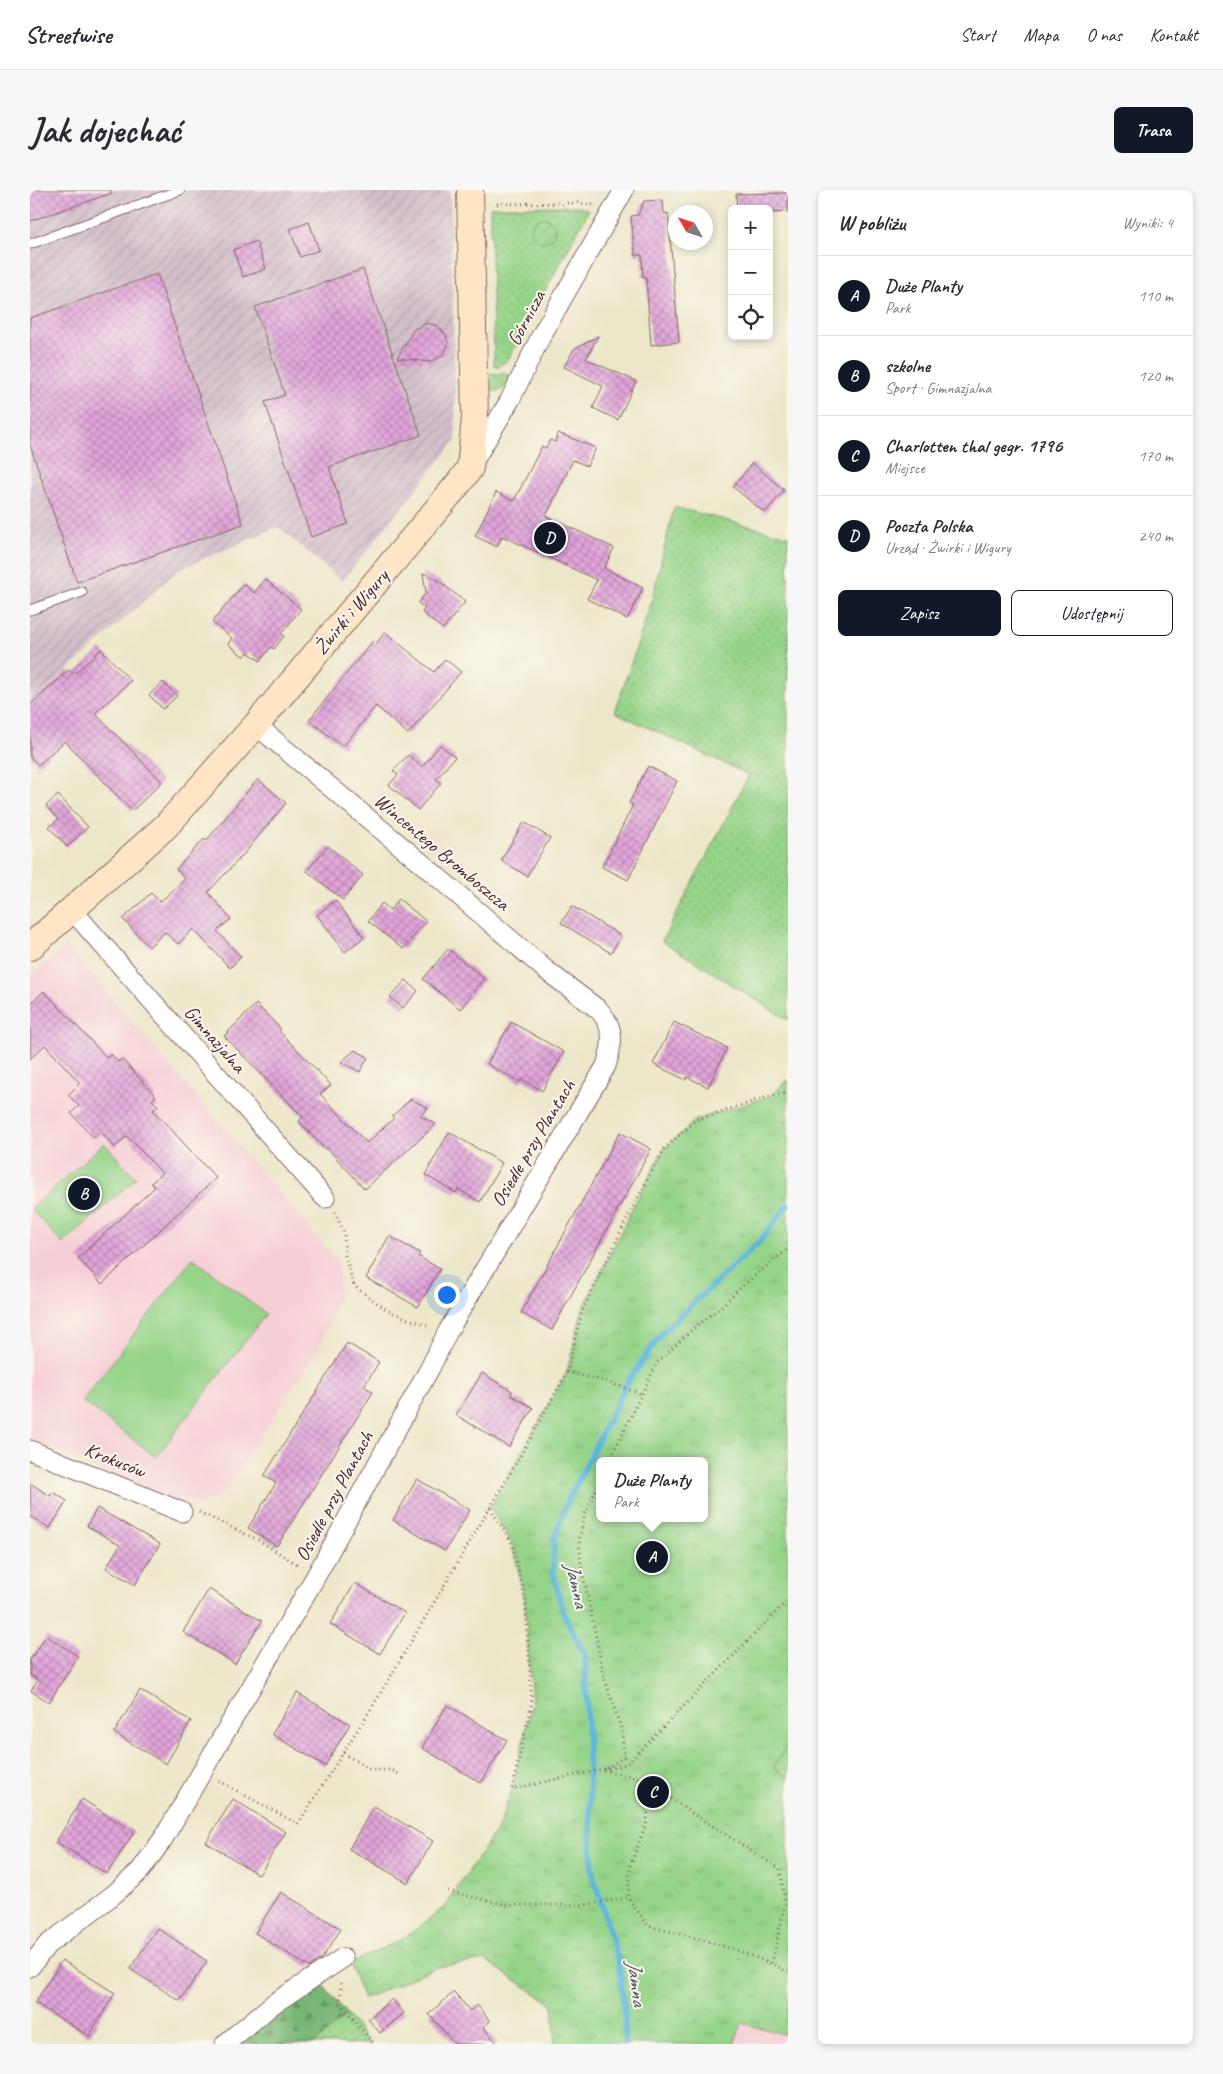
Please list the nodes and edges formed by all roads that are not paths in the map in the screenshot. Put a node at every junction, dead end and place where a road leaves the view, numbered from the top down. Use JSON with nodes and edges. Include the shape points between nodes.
{"nodes":[{"id":1,"x":180,"y":190,"type":"edge"},
{"id":2,"x":624,"y":190,"type":"edge"},
{"id":3,"x":478,"y":197,"type":"edge"},
{"id":4,"x":30,"y":244,"type":"edge"},
{"id":5,"x":470,"y":468,"type":"junction"},
{"id":6,"x":82,"y":592,"type":"dead end"},
{"id":7,"x":30,"y":610,"type":"edge"},
{"id":8,"x":256,"y":725,"type":"junction"},
{"id":9,"x":72,"y":910,"type":"junction"},
{"id":10,"x":30,"y":947,"type":"edge"},
{"id":11,"x":600,"y":1010,"type":"joint"},
{"id":12,"x":325,"y":1198,"type":"road end"},
{"id":13,"x":30,"y":1450,"type":"edge"},
{"id":14,"x":182,"y":1512,"type":"dead end"},
{"id":15,"x":343,"y":1958,"type":"road end"},
{"id":16,"x":30,"y":1967,"type":"edge"},
{"id":17,"x":225,"y":2044,"type":"edge"}],
"edges":[{"from":1,"to":4,"type":"lane"},
{"from":2,"to":5,"type":"street","name":"Górnicza"},
{"from":3,"to":5,"type":"street","via":[[475,418]]},
{"from":5,"to":8,"type":"street","name":"Żwirki i Wigury"},
{"from":6,"to":7,"type":"lane"},
{"from":8,"to":9,"type":"street","name":"Żwirki i Wigury","via":[[166,826]]},
{"from":8,"to":11,"type":"street","name":"Wincentego Bromboszcza","via":[[547,971]]},
{"from":9,"to":10,"type":"street","name":"Żwirki i Wigury"},
{"from":9,"to":12,"type":"street","name":"Gimnazjalna"},
{"from":11,"to":16,"type":"street","name":"Osiedle przy Plantach","via":[[613,1036],[606,1066],[448,1331],[316,1576],[203,1772],[140,1871],[47,1945]]},
{"from":13,"to":14,"type":"street","name":"Krokusów"},
{"from":15,"to":17,"type":"street","via":[[273,2004]]}]}
